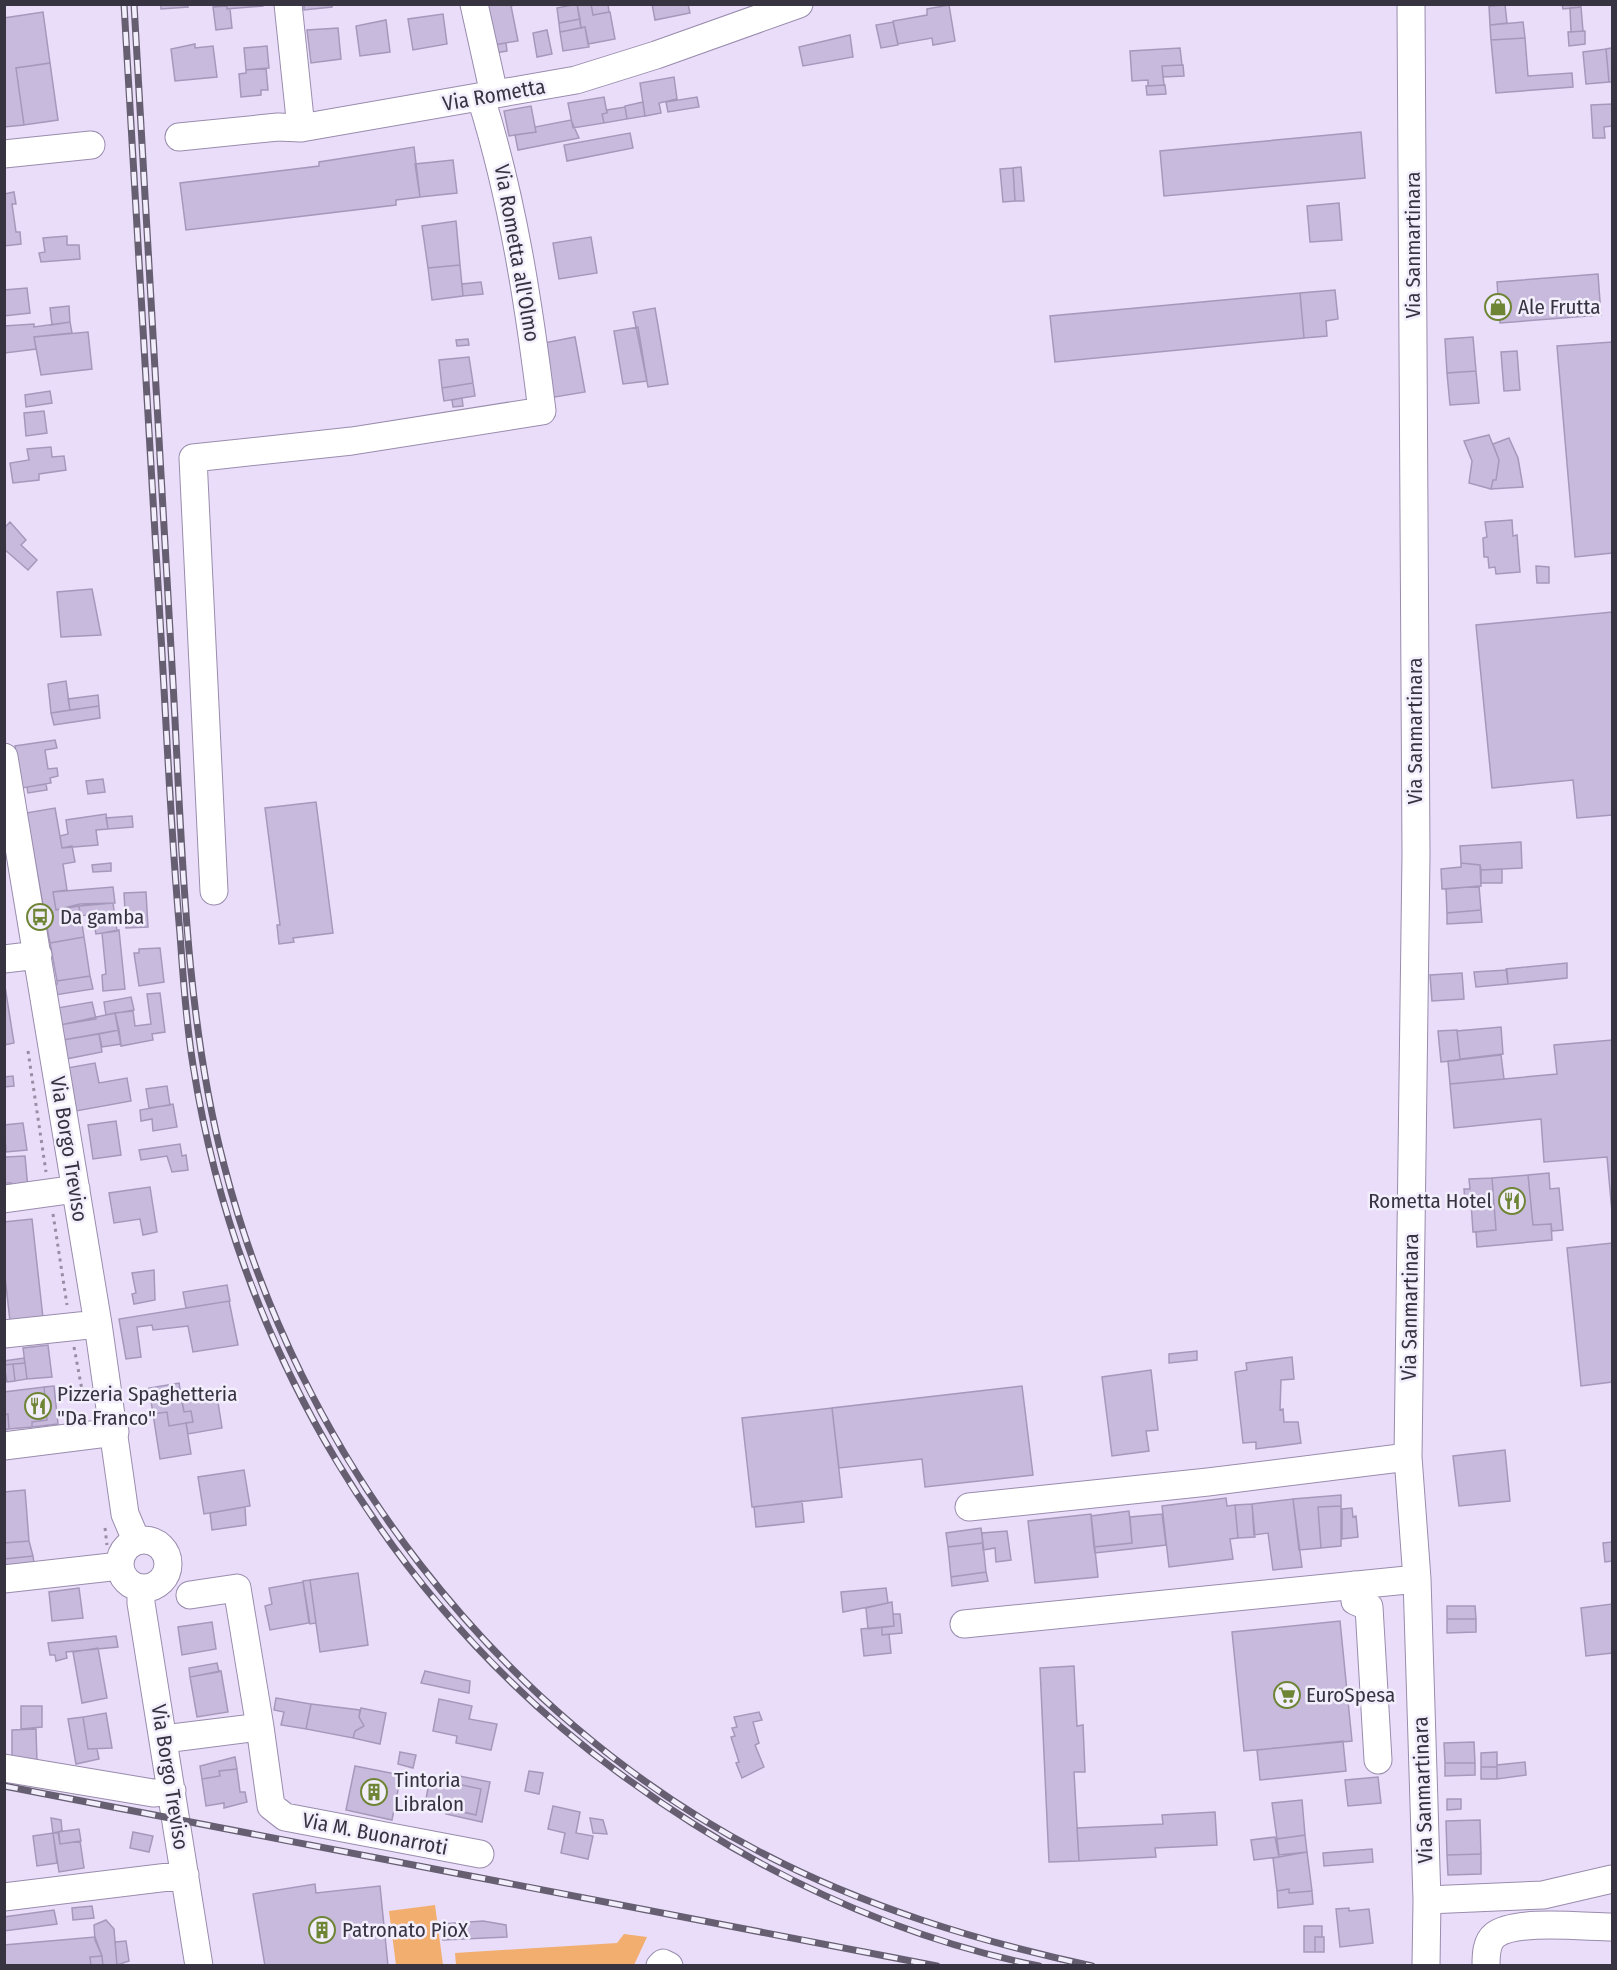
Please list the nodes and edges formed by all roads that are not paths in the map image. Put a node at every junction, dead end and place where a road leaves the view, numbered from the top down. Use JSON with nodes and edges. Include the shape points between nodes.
{"nodes":[{"id":1,"x":288,"y":4,"type":"edge"},
{"id":2,"x":474,"y":4,"type":"edge"},
{"id":3,"x":799,"y":4,"type":"edge"},
{"id":4,"x":1411,"y":4,"type":"edge"},
{"id":5,"x":487,"y":96,"type":"junction"},
{"id":6,"x":301,"y":128,"type":"junction"},
{"id":7,"x":179,"y":136,"type":"dead end"},
{"id":8,"x":91,"y":145,"type":"dead end"},
{"id":9,"x":4,"y":154,"type":"edge"},
{"id":10,"x":4,"y":757,"type":"edge"},
{"id":11,"x":8,"y":797,"type":"edge"},
{"id":12,"x":214,"y":891,"type":"dead end"},
{"id":13,"x":38,"y":955,"type":"junction"},
{"id":14,"x":4,"y":959,"type":"edge"},
{"id":15,"x":76,"y":1189,"type":"junction"},
{"id":16,"x":4,"y":1199,"type":"edge"},
{"id":17,"x":98,"y":1324,"type":"junction"},
{"id":18,"x":4,"y":1334,"type":"edge"},
{"id":19,"x":115,"y":1432,"type":"junction"},
{"id":20,"x":4,"y":1446,"type":"edge"},
{"id":21,"x":1408,"y":1457,"type":"junction"},
{"id":22,"x":969,"y":1507,"type":"dead end"},
{"id":23,"x":136,"y":1540,"type":"junction"},
{"id":24,"x":120,"y":1566,"type":"junction"},
{"id":25,"x":4,"y":1579,"type":"edge"},
{"id":26,"x":1417,"y":1579,"type":"junction"},
{"id":27,"x":1354,"y":1585,"type":"junction"},
{"id":28,"x":141,"y":1588,"type":"junction"},
{"id":29,"x":190,"y":1595,"type":"dead end"},
{"id":30,"x":964,"y":1624,"type":"dead end"},
{"id":31,"x":260,"y":1727,"type":"junction"},
{"id":32,"x":164,"y":1739,"type":"junction"},
{"id":33,"x":1378,"y":1760,"type":"dead end"},
{"id":34,"x":4,"y":1768,"type":"edge"},
{"id":35,"x":172,"y":1791,"type":"junction"},
{"id":36,"x":480,"y":1854,"type":"dead end"},
{"id":37,"x":185,"y":1875,"type":"junction"},
{"id":38,"x":1607,"y":1882,"type":"edge"},
{"id":39,"x":4,"y":1897,"type":"edge"},
{"id":40,"x":1426,"y":1900,"type":"junction"},
{"id":41,"x":1612,"y":1927,"type":"edge"},
{"id":42,"x":199,"y":1965,"type":"edge"},
{"id":43,"x":660,"y":1965,"type":"edge"},
{"id":44,"x":669,"y":1965,"type":"edge"},
{"id":45,"x":1426,"y":1965,"type":"edge"},
{"id":46,"x":1486,"y":1965,"type":"edge"}],
"edges":[{"from":1,"to":6,"type":"street"},
{"from":2,"to":5,"type":"street","name":"Via Rometta all'Olmo"},
{"from":3,"to":5,"type":"street","name":"Via Rometta","via":[[576,80]]},
{"from":4,"to":21,"type":"street","name":"Via Sanmartinara","via":[[1416,855]]},
{"from":5,"to":6,"type":"street","name":"Via Rometta"},
{"from":5,"to":12,"type":"street","name":"Via Rometta all'Olmo","via":[[527,294],[542,411],[352,441],[193,458]]},
{"from":6,"to":7,"type":"street","name":"Via Rometta"},
{"from":8,"to":9,"type":"street"},
{"from":10,"to":11,"type":"street","name":"Via Borgo Treviso"},
{"from":11,"to":13,"type":"street","name":"Via Borgo Treviso"},
{"from":13,"to":14,"type":"street"},
{"from":13,"to":15,"type":"street","name":"Via Borgo Treviso"},
{"from":15,"to":16,"type":"street"},
{"from":15,"to":17,"type":"street","name":"Via Borgo Treviso"},
{"from":17,"to":18,"type":"street"},
{"from":17,"to":19,"type":"street","name":"Via Borgo Treviso"},
{"from":19,"to":20,"type":"street"},
{"from":19,"to":23,"type":"street","name":"Via Borgo Treviso","via":[[125,1514]]},
{"from":21,"to":22,"type":"street"},
{"from":21,"to":26,"type":"street","name":"Via Sanmartinara"},
{"from":23,"to":24,"type":"street","via":[[125,1547]]},
{"from":23,"to":28,"type":"street","via":[[158,1544],[168,1562],[160,1581]]},
{"from":24,"to":25,"type":"street"},
{"from":24,"to":28,"type":"street","via":[[129,1583]]},
{"from":26,"to":27,"type":"street"},
{"from":26,"to":40,"type":"street","name":"Via Sanmartinara"},
{"from":27,"to":30,"type":"street"},
{"from":27,"to":33,"type":"street","via":[[1355,1600],[1369,1607]]},
{"from":28,"to":32,"type":"street","name":"Via Borgo Treviso"},
{"from":29,"to":31,"type":"street","name":"Via M. Buonarroti","via":[[237,1588]]},
{"from":31,"to":32,"type":"street"},
{"from":31,"to":36,"type":"street","name":"Via M. Buonarroti","via":[[271,1806],[285,1817]]},
{"from":32,"to":35,"type":"street","name":"Via Borgo Treviso"},
{"from":34,"to":35,"type":"street","via":[[153,1792]]},
{"from":35,"to":37,"type":"street","name":"Via Borgo Treviso"},
{"from":37,"to":39,"type":"street"},
{"from":37,"to":42,"type":"street","name":"Via Borgo Treviso"},
{"from":38,"to":40,"type":"street","via":[[1543,1895]]},
{"from":40,"to":45,"type":"street","name":"Via Sanmartinara"},
{"from":41,"to":46,"type":"street","via":[[1505,1930],[1488,1943]]},
{"from":43,"to":44,"type":"street"}]}
